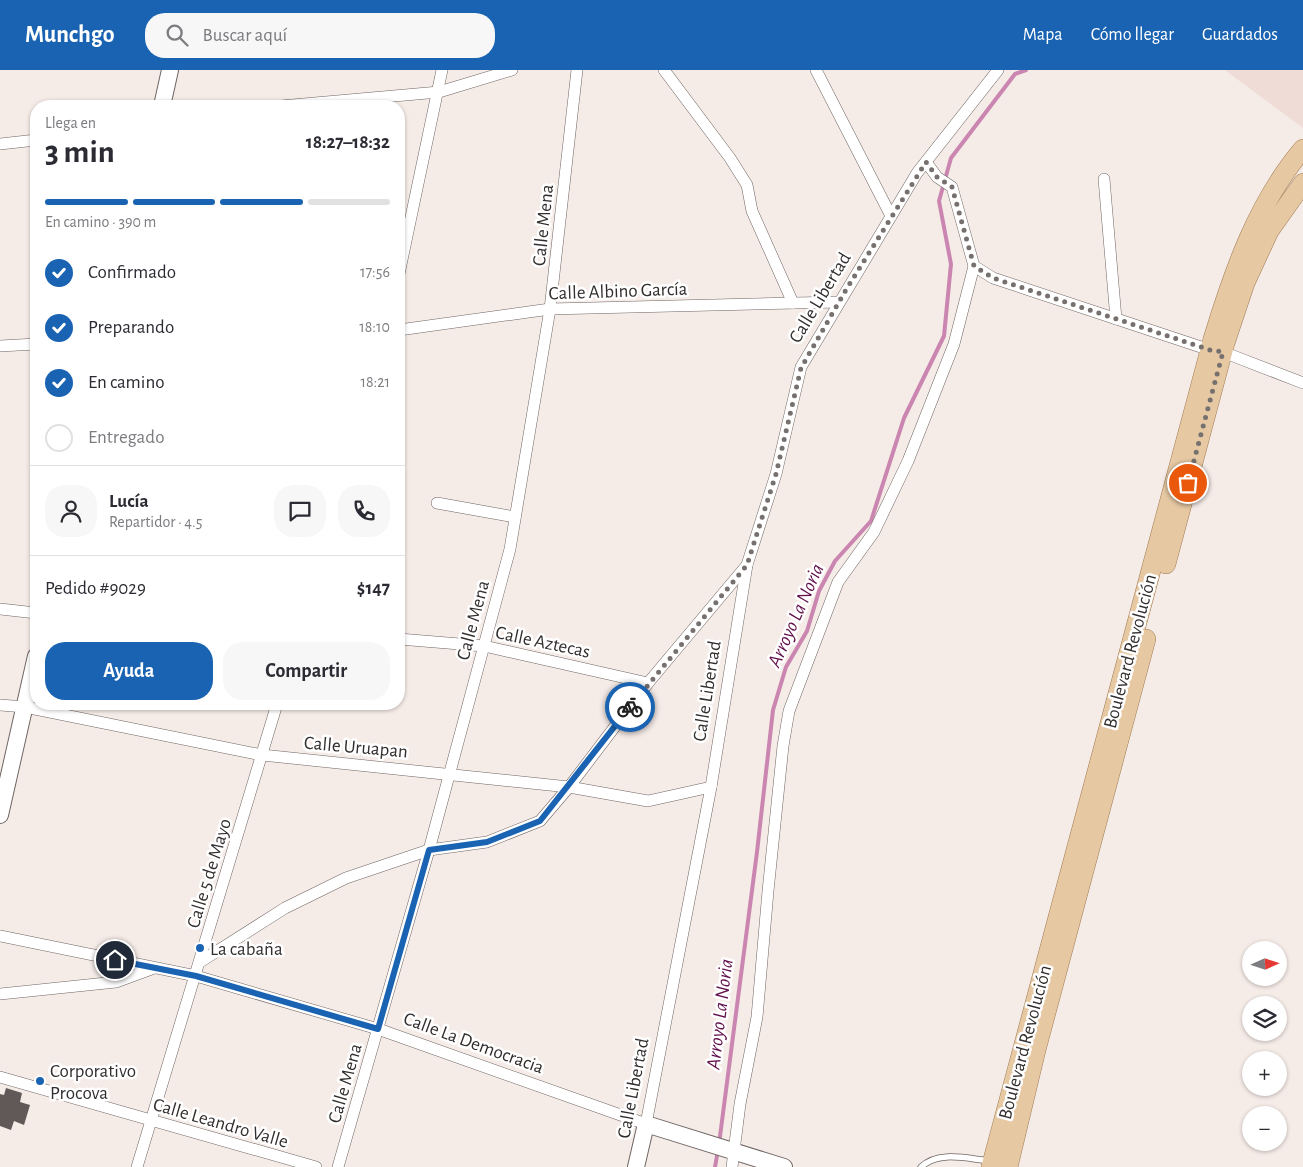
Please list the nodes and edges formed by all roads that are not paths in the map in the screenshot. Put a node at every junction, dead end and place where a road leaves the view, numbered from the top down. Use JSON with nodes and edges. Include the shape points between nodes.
{"nodes":[{"id":1,"x":170,"y":70,"type":"edge"},
{"id":2,"x":442,"y":70,"type":"edge"},
{"id":3,"x":512,"y":70,"type":"edge"},
{"id":4,"x":577,"y":70,"type":"edge"},
{"id":5,"x":664,"y":70,"type":"edge"},
{"id":6,"x":816,"y":70,"type":"edge"},
{"id":7,"x":998,"y":70,"type":"edge"},
{"id":8,"x":439,"y":92,"type":"junction"},
{"id":9,"x":163,"y":100,"type":"edge"},
{"id":10,"x":349,"y":100,"type":"edge"},
{"id":11,"x":30,"y":141,"type":"edge"},
{"id":12,"x":0,"y":144,"type":"edge"},
{"id":13,"x":1303,"y":149,"type":"edge"},
{"id":14,"x":926,"y":162,"type":"junction"},
{"id":15,"x":1104,"y":179,"type":"dead end"},
{"id":16,"x":1303,"y":183,"type":"edge"},
{"id":17,"x":891,"y":216,"type":"junction"},
{"id":18,"x":405,"y":247,"type":"edge"},
{"id":19,"x":974,"y":266,"type":"junction"},
{"id":20,"x":839,"y":302,"type":"junction"},
{"id":21,"x":793,"y":303,"type":"junction"},
{"id":22,"x":550,"y":309,"type":"junction"},
{"id":23,"x":1116,"y":319,"type":"junction"},
{"id":24,"x":405,"y":329,"type":"edge"},
{"id":25,"x":30,"y":344,"type":"edge"},
{"id":26,"x":0,"y":346,"type":"edge"},
{"id":27,"x":1216,"y":351,"type":"junction"},
{"id":28,"x":1303,"y":383,"type":"edge"},
{"id":29,"x":436,"y":504,"type":"dead end"},
{"id":30,"x":515,"y":517,"type":"junction"},
{"id":31,"x":747,"y":565,"type":"junction"},
{"id":32,"x":0,"y":609,"type":"edge"},
{"id":33,"x":30,"y":613,"type":"edge"},
{"id":34,"x":405,"y":639,"type":"edge"},
{"id":35,"x":484,"y":646,"type":"junction"},
{"id":36,"x":648,"y":683,"type":"junction"},
{"id":37,"x":30,"y":684,"type":"edge"},
{"id":38,"x":0,"y":705,"type":"edge"},
{"id":39,"x":25,"y":707,"type":"junction"},
{"id":40,"x":30,"y":708,"type":"edge"},
{"id":41,"x":40,"y":710,"type":"edge"},
{"id":42,"x":275,"y":710,"type":"edge"},
{"id":43,"x":262,"y":755,"type":"junction"},
{"id":44,"x":450,"y":773,"type":"junction"},
{"id":45,"x":569,"y":787,"type":"junction"},
{"id":46,"x":711,"y":787,"type":"junction"},
{"id":47,"x":0,"y":815,"type":"edge"},
{"id":48,"x":429,"y":850,"type":"junction"},
{"id":49,"x":0,"y":936,"type":"edge"},
{"id":50,"x":200,"y":962,"type":"junction"},
{"id":51,"x":154,"y":968,"type":"junction"},
{"id":52,"x":196,"y":976,"type":"junction"},
{"id":53,"x":0,"y":994,"type":"edge"},
{"id":54,"x":378,"y":1029,"type":"junction"},
{"id":55,"x":0,"y":1077,"type":"edge"},
{"id":56,"x":152,"y":1120,"type":"junction"},
{"id":57,"x":646,"y":1124,"type":"junction"},
{"id":58,"x":731,"y":1156,"type":"edge"},
{"id":59,"x":997,"y":1165,"type":"edge"},
{"id":60,"x":137,"y":1167,"type":"edge"},
{"id":61,"x":316,"y":1167,"type":"edge"},
{"id":62,"x":338,"y":1167,"type":"edge"},
{"id":63,"x":636,"y":1167,"type":"edge"},
{"id":64,"x":783,"y":1167,"type":"edge"},
{"id":65,"x":921,"y":1167,"type":"edge"}],
"edges":[{"from":1,"to":9,"type":"main road"},
{"from":2,"to":8,"type":"street"},
{"from":3,"to":8,"type":"street"},
{"from":4,"to":22,"type":"street","name":"Calle Mena"},
{"from":5,"to":21,"type":"street","via":[[747,185],[752,211]]},
{"from":6,"to":17,"type":"street"},
{"from":7,"to":14,"type":"street","name":"Calle Libertad"},
{"from":8,"to":10,"type":"street"},
{"from":8,"to":18,"type":"street"},
{"from":11,"to":12,"type":"street"},
{"from":13,"to":27,"type":"main road","name":"Boulevard Revolución","via":[[1255,223],[1232,277]]},
{"from":14,"to":17,"type":"street","name":"Calle Libertad"},
{"from":14,"to":19,"type":"street","via":[[937,177],[952,187]]},
{"from":15,"to":23,"type":"street"},
{"from":16,"to":27,"type":"main road","name":"Boulevard Revolución","via":[[1269,231]]},
{"from":17,"to":20,"type":"street","name":"Calle Libertad"},
{"from":19,"to":23,"type":"street","via":[[993,278]]},
{"from":19,"to":58,"type":"street","via":[[954,344],[908,461],[874,532],[838,582],[789,711],[757,1017]]},
{"from":20,"to":21,"type":"street","name":"Calle Albino García"},
{"from":20,"to":31,"type":"street","name":"Calle Libertad","via":[[801,368],[776,474]]},
{"from":21,"to":22,"type":"street","name":"Calle Albino García"},
{"from":22,"to":24,"type":"street","name":"Calle Albino García"},
{"from":22,"to":30,"type":"street","name":"Calle Mena"},
{"from":23,"to":27,"type":"street"},
{"from":25,"to":26,"type":"street"},
{"from":27,"to":28,"type":"street"},
{"from":27,"to":59,"type":"main road","name":"Boulevard Revolución"},
{"from":29,"to":30,"type":"street"},
{"from":30,"to":35,"type":"street","name":"Calle Mena","via":[[510,549]]},
{"from":31,"to":36,"type":"street"},
{"from":31,"to":46,"type":"street","name":"Calle Libertad"},
{"from":32,"to":33,"type":"street"},
{"from":34,"to":35,"type":"street","name":"Calle Aztecas"},
{"from":35,"to":36,"type":"street","name":"Calle Aztecas"},
{"from":35,"to":44,"type":"street","name":"Calle Mena"},
{"from":36,"to":45,"type":"street"},
{"from":37,"to":39,"type":"main road"},
{"from":38,"to":39,"type":"street","name":"Calle Uruapan"},
{"from":39,"to":40,"type":"street","name":"Calle Uruapan"},
{"from":39,"to":47,"type":"main road"},
{"from":41,"to":43,"type":"street","name":"Calle Uruapan"},
{"from":42,"to":43,"type":"street","name":"Calle 5 de Mayo"},
{"from":43,"to":44,"type":"street","name":"Calle Uruapan"},
{"from":43,"to":50,"type":"street","name":"Calle 5 de Mayo"},
{"from":44,"to":45,"type":"street","name":"Calle Uruapan"},
{"from":44,"to":48,"type":"street","name":"Calle Mena"},
{"from":45,"to":46,"type":"street","name":"Calle Uruapan","via":[[648,801]]},
{"from":45,"to":48,"type":"street","via":[[540,821],[487,842]]},
{"from":46,"to":57,"type":"street","name":"Calle Libertad"},
{"from":48,"to":50,"type":"street","via":[[346,878],[293,904]]},
{"from":48,"to":54,"type":"street","name":"Calle Mena"},
{"from":49,"to":51,"type":"street","name":"Calle La Democracia"},
{"from":50,"to":52,"type":"street","name":"Calle 5 de Mayo"},
{"from":51,"to":52,"type":"street","name":"Calle La Democracia"},
{"from":51,"to":53,"type":"street","via":[[116,982]]},
{"from":52,"to":54,"type":"street","name":"Calle La Democracia"},
{"from":52,"to":56,"type":"street","name":"Calle 5 de Mayo"},
{"from":54,"to":57,"type":"street","name":"Calle La Democracia"},
{"from":54,"to":62,"type":"street","name":"Calle Mena"},
{"from":55,"to":56,"type":"street","name":"Calle Leandro Valle"},
{"from":56,"to":60,"type":"street","name":"Calle 5 de Mayo"},
{"from":56,"to":61,"type":"street","name":"Calle Leandro Valle"},
{"from":57,"to":58,"type":"main road","name":"Calle La Democracia","via":[[703,1142]]},
{"from":57,"to":63,"type":"main road","name":"Calle Libertad"},
{"from":58,"to":64,"type":"main road","name":"Calle La Democracia"},
{"from":59,"to":65,"type":"lane","via":[[940,1158],[929,1160]]}]}
